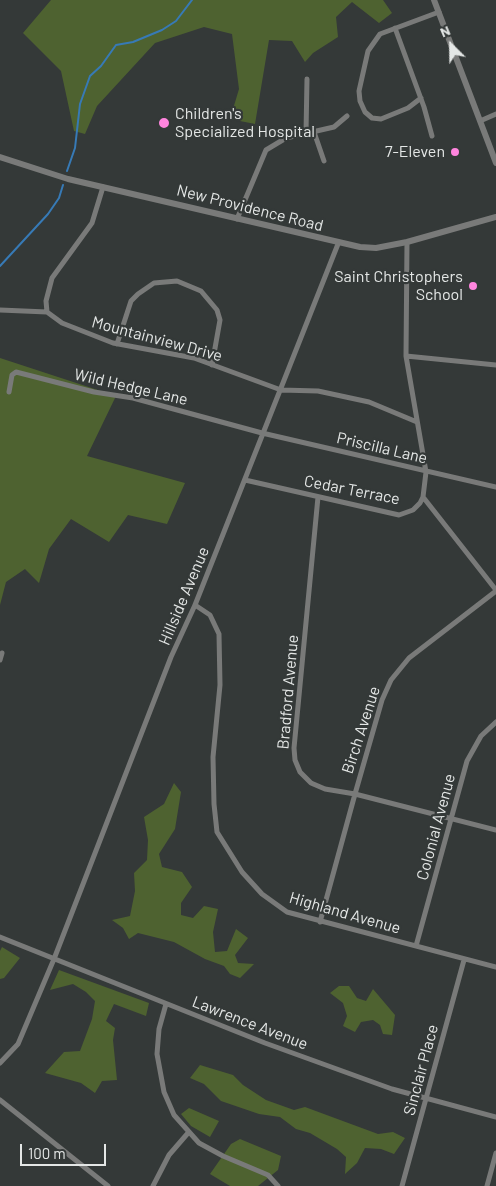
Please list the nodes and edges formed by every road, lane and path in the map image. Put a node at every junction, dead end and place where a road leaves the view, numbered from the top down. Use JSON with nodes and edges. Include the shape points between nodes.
{"nodes":[{"id":1,"x":434,"y":0,"type":"edge"},
{"id":2,"x":439,"y":12,"type":"junction"},
{"id":3,"x":395,"y":28,"type":"junction"},
{"id":4,"x":307,"y":79,"type":"dead end"},
{"id":5,"x":421,"y":98,"type":"junction"},
{"id":6,"x":496,"y":114,"type":"edge"},
{"id":7,"x":347,"y":116,"type":"dead end"},
{"id":8,"x":480,"y":121,"type":"junction"},
{"id":9,"x":314,"y":132,"type":"junction"},
{"id":10,"x":306,"y":133,"type":"junction"},
{"id":11,"x":432,"y":136,"type":"dead end"},
{"id":12,"x":0,"y":157,"type":"edge"},
{"id":13,"x":324,"y":161,"type":"dead end"},
{"id":14,"x":496,"y":163,"type":"edge"},
{"id":15,"x":103,"y":188,"type":"junction"},
{"id":16,"x":496,"y":217,"type":"edge"},
{"id":17,"x":238,"y":219,"type":"junction"},
{"id":18,"x":406,"y":242,"type":"junction"},
{"id":19,"x":338,"y":244,"type":"junction"},
{"id":20,"x":0,"y":310,"type":"edge"},
{"id":21,"x":47,"y":312,"type":"junction"},
{"id":22,"x":117,"y":344,"type":"junction"},
{"id":23,"x":406,"y":356,"type":"junction"},
{"id":24,"x":212,"y":365,"type":"junction"},
{"id":25,"x":496,"y":365,"type":"edge"},
{"id":26,"x":281,"y":390,"type":"junction"},
{"id":27,"x":8,"y":392,"type":"dead end"},
{"id":28,"x":418,"y":422,"type":"junction"},
{"id":29,"x":262,"y":433,"type":"junction"},
{"id":30,"x":426,"y":472,"type":"junction"},
{"id":31,"x":245,"y":480,"type":"junction"},
{"id":32,"x":496,"y":487,"type":"edge"},
{"id":33,"x":318,"y":497,"type":"junction"},
{"id":34,"x":423,"y":497,"type":"junction"},
{"id":35,"x":496,"y":591,"type":"edge"},
{"id":36,"x":195,"y":605,"type":"junction"},
{"id":37,"x":2,"y":653,"type":"dead end"},
{"id":38,"x":0,"y":660,"type":"edge"},
{"id":39,"x":496,"y":722,"type":"edge"},
{"id":40,"x":354,"y":794,"type":"junction"},
{"id":41,"x":451,"y":819,"type":"junction"},
{"id":42,"x":496,"y":830,"type":"edge"},
{"id":43,"x":320,"y":922,"type":"junction"},
{"id":44,"x":0,"y":937,"type":"edge"},
{"id":45,"x":416,"y":946,"type":"junction"},
{"id":46,"x":54,"y":959,"type":"junction"},
{"id":47,"x":464,"y":960,"type":"junction"},
{"id":48,"x":496,"y":967,"type":"edge"},
{"id":49,"x":166,"y":1004,"type":"junction"},
{"id":50,"x":0,"y":1063,"type":"edge"},
{"id":51,"x":426,"y":1098,"type":"junction"},
{"id":52,"x":0,"y":1100,"type":"edge"},
{"id":53,"x":496,"y":1117,"type":"edge"},
{"id":54,"x":188,"y":1133,"type":"junction"},
{"id":55,"x":496,"y":1153,"type":"edge"},
{"id":56,"x":108,"y":1186,"type":"edge"},
{"id":57,"x":152,"y":1186,"type":"edge"},
{"id":58,"x":278,"y":1186,"type":"edge"},
{"id":59,"x":402,"y":1186,"type":"edge"},
{"id":60,"x":487,"y":1186,"type":"edge"}],
"edges":[{"from":1,"to":2,"type":"street"},
{"from":2,"to":3,"type":"street"},
{"from":2,"to":8,"type":"street"},
{"from":3,"to":5,"type":"street"},
{"from":3,"to":5,"type":"street","via":[[380,34],[368,51],[360,100],[365,112],[372,118],[381,119],[408,108]]},
{"from":4,"to":10,"type":"street"},
{"from":5,"to":11,"type":"street"},
{"from":6,"to":8,"type":"street"},
{"from":7,"to":9,"type":"street","via":[[334,127]]},
{"from":8,"to":14,"type":"street"},
{"from":9,"to":10,"type":"street"},
{"from":9,"to":13,"type":"street"},
{"from":10,"to":17,"type":"street","via":[[279,140],[266,150]]},
{"from":12,"to":15,"type":"street","name":"New Providence Road"},
{"from":15,"to":17,"type":"street","name":"New Providence Road"},
{"from":15,"to":21,"type":"street","via":[[92,223],[52,278]]},
{"from":16,"to":18,"type":"street","name":"New Providence Road"},
{"from":17,"to":19,"type":"street","name":"New Providence Road"},
{"from":18,"to":19,"type":"street","name":"New Providence Road","via":[[376,248]]},
{"from":18,"to":23,"type":"street","name":"Cedar Terrace"},
{"from":19,"to":26,"type":"street","name":"Hillside Avenue"},
{"from":20,"to":21,"type":"street","name":"Mountainview Drive"},
{"from":21,"to":22,"type":"street","name":"Mountainview Drive","via":[[62,323]]},
{"from":22,"to":24,"type":"street","name":"Mountainview Drive","via":[[194,358]]},
{"from":22,"to":24,"type":"street","via":[[132,301],[138,294],[158,282],[182,282],[205,294],[220,320]]},
{"from":23,"to":25,"type":"street"},
{"from":23,"to":28,"type":"street","name":"Cedar Terrace"},
{"from":24,"to":26,"type":"street","name":"Mountainview Drive"},
{"from":26,"to":28,"type":"street","name":"Mountainview Drive","via":[[344,395]]},
{"from":26,"to":29,"type":"street","name":"Hillside Avenue"},
{"from":27,"to":29,"type":"street","name":"Wild Hedge Lane","via":[[12,375],[16,372],[94,392],[133,398]]},
{"from":28,"to":30,"type":"street","name":"Cedar Terrace"},
{"from":29,"to":30,"type":"street","name":"Priscilla Lane"},
{"from":29,"to":31,"type":"street","name":"Hillside Avenue"},
{"from":30,"to":32,"type":"street","name":"Priscilla Lane"},
{"from":30,"to":34,"type":"street","name":"Cedar Terrace"},
{"from":31,"to":33,"type":"street","name":"Cedar Terrace"},
{"from":31,"to":36,"type":"street","name":"Hillside Avenue"},
{"from":33,"to":34,"type":"street","name":"Cedar Terrace","via":[[399,514],[417,507]]},
{"from":33,"to":40,"type":"street","name":"Bradford Avenue","via":[[294,752],[300,772],[311,784],[325,790]]},
{"from":34,"to":35,"type":"street"},
{"from":35,"to":40,"type":"street","name":"Birch Avenue","via":[[409,658],[396,672],[382,700]]},
{"from":36,"to":43,"type":"street","name":"Highland Avenue","via":[[215,622],[220,640],[219,706],[213,758],[217,832],[242,872],[262,894],[287,912]]},
{"from":36,"to":46,"type":"street","name":"Hillside Avenue","via":[[171,657]]},
{"from":37,"to":38,"type":"street"},
{"from":39,"to":41,"type":"street","name":"Colonial Avenue","via":[[471,752]]},
{"from":40,"to":41,"type":"street","name":"Bradford Avenue"},
{"from":40,"to":43,"type":"street","name":"Birch Avenue"},
{"from":41,"to":42,"type":"street","name":"Bradford Avenue"},
{"from":41,"to":45,"type":"street","name":"Colonial Avenue"},
{"from":43,"to":45,"type":"street","name":"Highland Avenue"},
{"from":44,"to":46,"type":"street","name":"Lawrence Avenue"},
{"from":45,"to":47,"type":"street","name":"Highland Avenue"},
{"from":46,"to":49,"type":"street","name":"Lawrence Avenue"},
{"from":46,"to":50,"type":"street","name":"Hillside Avenue","via":[[18,1044]]},
{"from":47,"to":48,"type":"street","name":"Highland Avenue"},
{"from":47,"to":51,"type":"street","name":"Sinclair Place"},
{"from":49,"to":51,"type":"street","name":"Lawrence Avenue","via":[[265,1044]]},
{"from":49,"to":54,"type":"street","via":[[158,1035],[158,1067],[168,1103]]},
{"from":51,"to":53,"type":"street","name":"Lawrence Avenue"},
{"from":51,"to":59,"type":"street","name":"Sinclair Place"},
{"from":52,"to":56,"type":"street"},
{"from":54,"to":57,"type":"street","via":[[169,1155]]},
{"from":54,"to":58,"type":"street","via":[[217,1153],[268,1175]]},
{"from":55,"to":60,"type":"street"}]}
